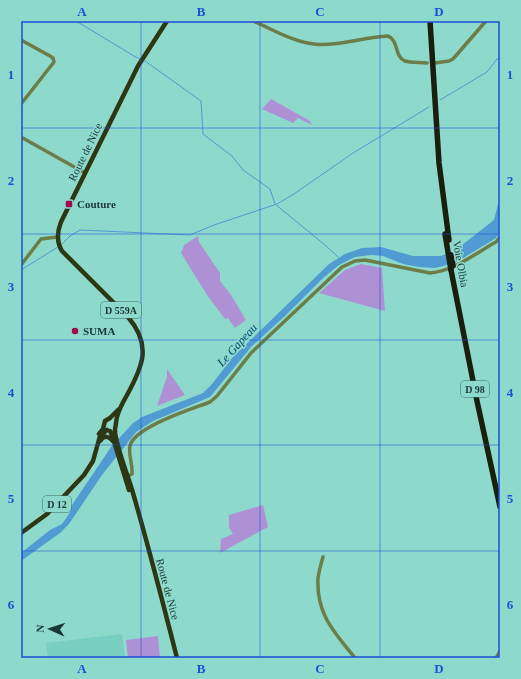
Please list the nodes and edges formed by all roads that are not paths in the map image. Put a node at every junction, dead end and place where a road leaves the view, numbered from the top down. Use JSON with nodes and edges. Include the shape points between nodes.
{"nodes":[{"id":1,"x":166,"y":21,"type":"edge"},
{"id":2,"x":253,"y":21,"type":"edge"},
{"id":3,"x":427,"y":21,"type":"edge"},
{"id":4,"x":430,"y":21,"type":"edge"},
{"id":5,"x":486,"y":21,"type":"edge"},
{"id":6,"x":21,"y":40,"type":"edge"},
{"id":7,"x":427,"y":63,"type":"dead end"},
{"id":8,"x":434,"y":63,"type":"dead end"},
{"id":9,"x":21,"y":104,"type":"edge"},
{"id":10,"x":21,"y":137,"type":"edge"},
{"id":11,"x":85,"y":173,"type":"junction"},
{"id":12,"x":446,"y":234,"type":"junction"},
{"id":13,"x":58,"y":237,"type":"junction"},
{"id":14,"x":500,"y":237,"type":"edge"},
{"id":15,"x":21,"y":265,"type":"edge"},
{"id":16,"x":453,"y":270,"type":"junction"},
{"id":17,"x":119,"y":409,"type":"junction"},
{"id":18,"x":110,"y":418,"type":"junction"},
{"id":19,"x":116,"y":422,"type":"junction"},
{"id":20,"x":115,"y":428,"type":"junction"},
{"id":21,"x":107,"y":429,"type":"junction"},
{"id":22,"x":115,"y":440,"type":"junction"},
{"id":23,"x":98,"y":444,"type":"junction"},
{"id":24,"x":121,"y":459,"type":"junction"},
{"id":25,"x":87,"y":469,"type":"junction"},
{"id":26,"x":127,"y":476,"type":"junction"},
{"id":27,"x":500,"y":495,"type":"edge"},
{"id":28,"x":500,"y":507,"type":"edge"},
{"id":29,"x":142,"y":526,"type":"junction"},
{"id":30,"x":21,"y":533,"type":"edge"},
{"id":31,"x":322,"y":556,"type":"dead end"},
{"id":32,"x":500,"y":651,"type":"edge"},
{"id":33,"x":177,"y":658,"type":"edge"},
{"id":34,"x":355,"y":658,"type":"edge"},
{"id":35,"x":496,"y":658,"type":"edge"}],
"edges":[{"from":1,"to":11,"type":"main road","name":"Route de Nice","via":[[144,55]]},
{"from":2,"to":7,"type":"street","via":[[301,42],[314,44],[388,36],[394,40],[401,58],[406,61]]},
{"from":3,"to":12,"type":"highway","name":"Voie Olbia","number":"D 98","via":[[436,161]]},
{"from":4,"to":12,"type":"highway","name":"Voie Olbia","number":"D 98"},
{"from":5,"to":8,"type":"street","via":[[453,59]]},
{"from":6,"to":9,"type":"street","via":[[53,58],[54,62]]},
{"from":10,"to":11,"type":"street"},
{"from":11,"to":13,"type":"main road","name":"Route de Nice","via":[[61,222]]},
{"from":12,"to":16,"type":"highway","name":"Voie Olbia","number":"D 98"},
{"from":13,"to":15,"type":"street","via":[[41,239]]},
{"from":13,"to":17,"type":"main road","number":"D 559A","via":[[62,251],[128,317],[141,340],[142,364]]},
{"from":14,"to":26,"type":"street","via":[[496,242],[455,266],[440,272],[365,260],[342,267],[251,353],[210,402],[156,424],[135,437],[130,444],[132,474]]},
{"from":16,"to":27,"type":"highway","name":"Voie Olbia","number":"D 98"},
{"from":16,"to":28,"type":"highway","name":"Voie Olbia","number":"D 98","via":[[474,387]]},
{"from":17,"to":18,"type":"main road","number":"D 559A"},
{"from":17,"to":19,"type":"main road","number":"D 559A"},
{"from":18,"to":19,"type":"main road"},
{"from":18,"to":21,"type":"main road","via":[[105,421]]},
{"from":19,"to":20,"type":"main road"},
{"from":20,"to":21,"type":"main road"},
{"from":20,"to":22,"type":"main road"},
{"from":21,"to":22,"type":"main road"},
{"from":21,"to":23,"type":"main road"},
{"from":21,"to":25,"type":"main road","via":[[98,436]]},
{"from":22,"to":23,"type":"main road","via":[[106,436]]},
{"from":22,"to":24,"type":"main road"},
{"from":23,"to":25,"type":"main road","number":"D 12","via":[[93,461]]},
{"from":24,"to":26,"type":"main road"},
{"from":24,"to":29,"type":"main road"},
{"from":25,"to":30,"type":"main road","number":"D 12","via":[[47,514]]},
{"from":26,"to":29,"type":"main road"},
{"from":29,"to":33,"type":"main road","name":"Route de Nice"},
{"from":31,"to":34,"type":"street","via":[[318,578],[320,604],[330,628]]},
{"from":32,"to":35,"type":"street"}]}
